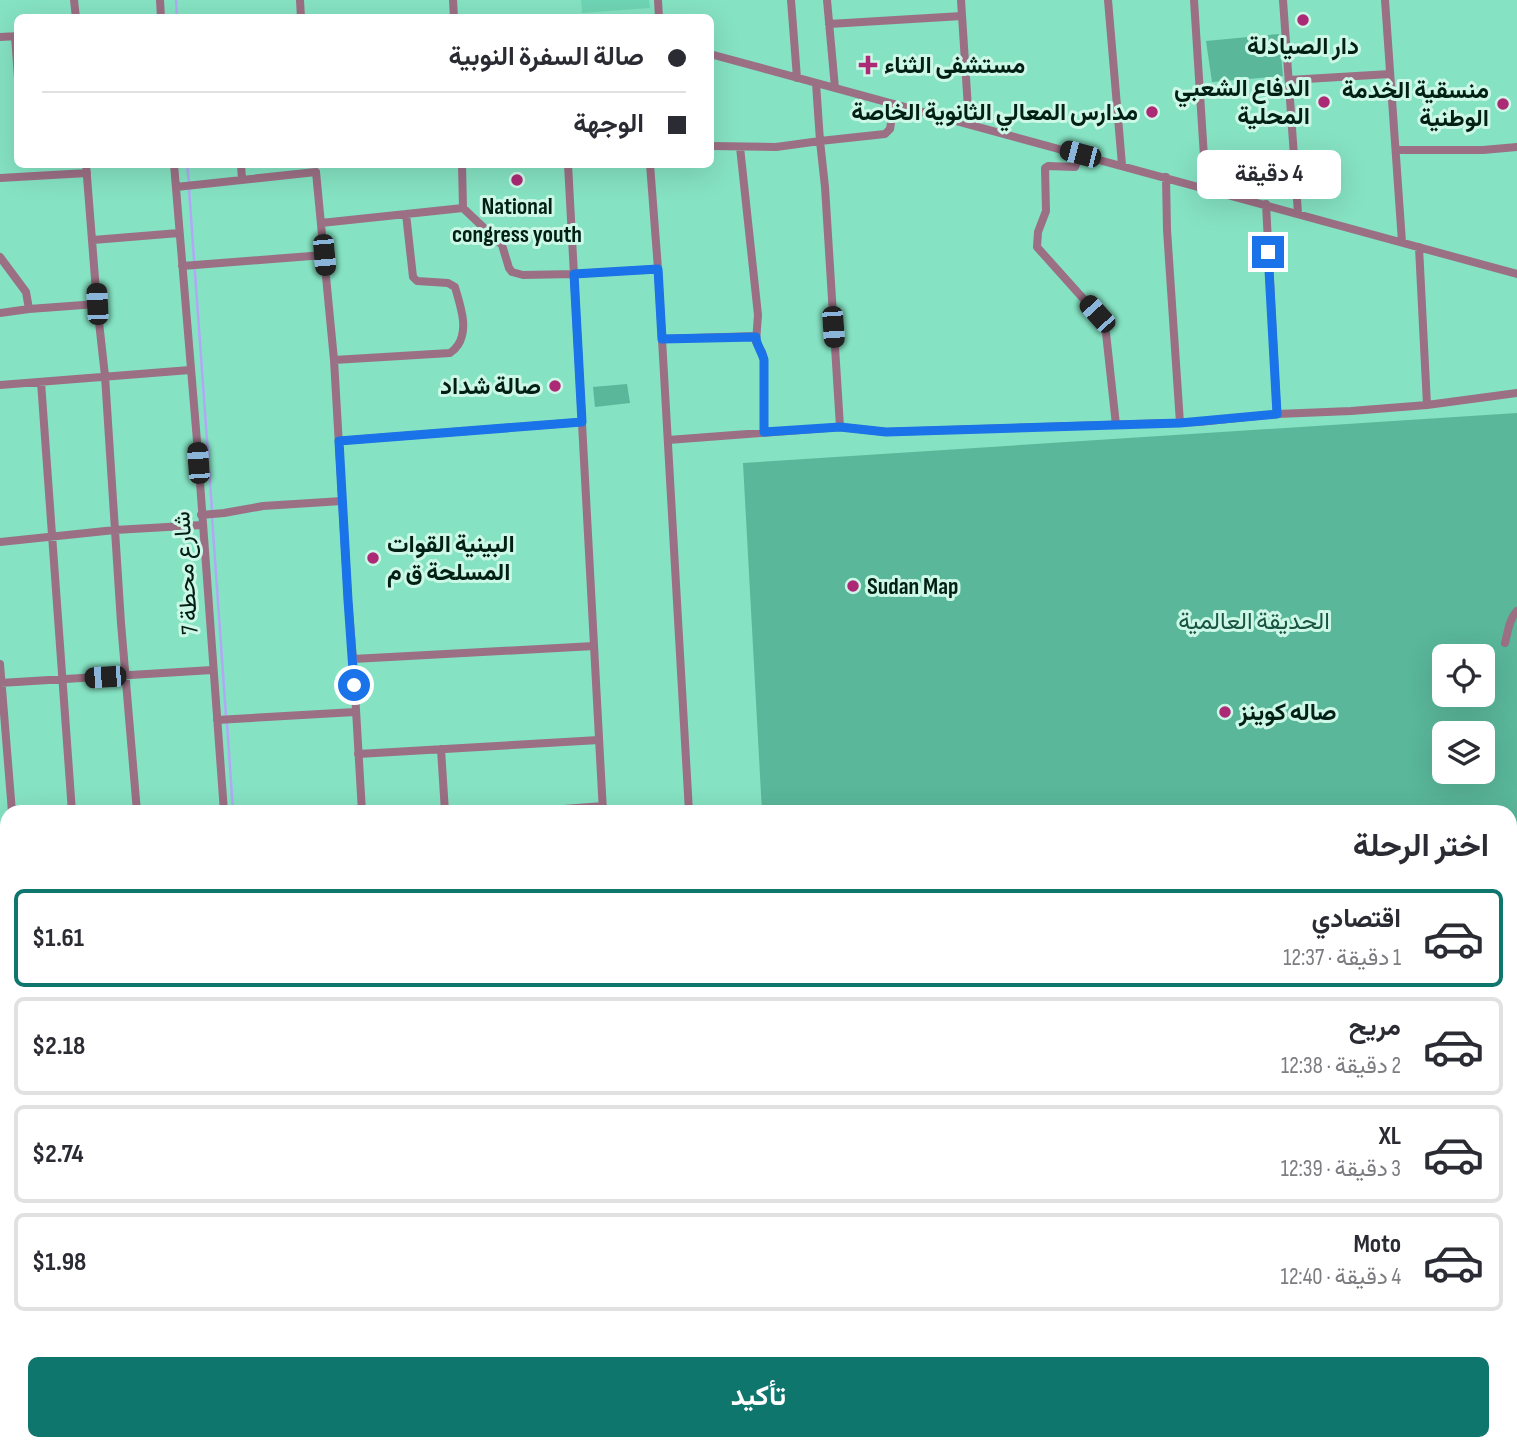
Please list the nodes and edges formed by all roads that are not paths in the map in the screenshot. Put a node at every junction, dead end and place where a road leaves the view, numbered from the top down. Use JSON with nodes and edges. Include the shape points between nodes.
{"nodes":[{"id":1,"x":791,"y":0,"type":"edge"},
{"id":2,"x":827,"y":0,"type":"edge"},
{"id":3,"x":961,"y":0,"type":"edge"},
{"id":4,"x":1108,"y":0,"type":"edge"},
{"id":5,"x":1194,"y":0,"type":"edge"},
{"id":6,"x":1283,"y":0,"type":"edge"},
{"id":7,"x":1385,"y":0,"type":"edge"},
{"id":8,"x":962,"y":16,"type":"junction"},
{"id":9,"x":829,"y":24,"type":"junction"},
{"id":10,"x":714,"y":55,"type":"edge"},
{"id":11,"x":1390,"y":74,"type":"junction"},
{"id":12,"x":797,"y":78,"type":"junction"},
{"id":13,"x":1289,"y":80,"type":"junction"},
{"id":14,"x":816,"y":83,"type":"junction"},
{"id":15,"x":835,"y":88,"type":"junction"},
{"id":16,"x":894,"y":104,"type":"junction"},
{"id":17,"x":969,"y":124,"type":"junction"},
{"id":18,"x":820,"y":141,"type":"junction"},
{"id":19,"x":714,"y":146,"type":"edge"},
{"id":20,"x":740,"y":147,"type":"junction"},
{"id":21,"x":1517,"y":147,"type":"edge"},
{"id":22,"x":1396,"y":150,"type":"junction"},
{"id":23,"x":1080,"y":154,"type":"junction"},
{"id":24,"x":1122,"y":165,"type":"junction"},
{"id":25,"x":23,"y":168,"type":"edge"},
{"id":26,"x":174,"y":168,"type":"edge"},
{"id":27,"x":241,"y":168,"type":"edge"},
{"id":28,"x":316,"y":168,"type":"edge"},
{"id":29,"x":462,"y":168,"type":"edge"},
{"id":30,"x":568,"y":168,"type":"edge"},
{"id":31,"x":650,"y":168,"type":"edge"},
{"id":32,"x":86,"y":169,"type":"edge"},
{"id":33,"x":23,"y":177,"type":"junction"},
{"id":34,"x":1166,"y":177,"type":"junction"},
{"id":35,"x":0,"y":178,"type":"edge"},
{"id":36,"x":242,"y":180,"type":"junction"},
{"id":37,"x":176,"y":187,"type":"junction"},
{"id":38,"x":1206,"y":188,"type":"junction"},
{"id":39,"x":1266,"y":204,"type":"junction"},
{"id":40,"x":463,"y":208,"type":"junction"},
{"id":41,"x":1298,"y":213,"type":"junction"},
{"id":42,"x":406,"y":214,"type":"junction"},
{"id":43,"x":321,"y":223,"type":"junction"},
{"id":44,"x":179,"y":233,"type":"junction"},
{"id":45,"x":93,"y":240,"type":"junction"},
{"id":46,"x":1402,"y":242,"type":"junction"},
{"id":47,"x":1419,"y":247,"type":"junction"},
{"id":48,"x":324,"y":255,"type":"junction"},
{"id":49,"x":0,"y":257,"type":"edge"},
{"id":50,"x":182,"y":266,"type":"junction"},
{"id":51,"x":658,"y":269,"type":"junction"},
{"id":52,"x":574,"y":274,"type":"junction"},
{"id":53,"x":1517,"y":274,"type":"edge"},
{"id":54,"x":97,"y":304,"type":"junction"},
{"id":55,"x":29,"y":309,"type":"junction"},
{"id":56,"x":0,"y":313,"type":"edge"},
{"id":57,"x":756,"y":337,"type":"junction"},
{"id":58,"x":662,"y":339,"type":"junction"},
{"id":59,"x":334,"y":360,"type":"junction"},
{"id":60,"x":190,"y":370,"type":"junction"},
{"id":61,"x":105,"y":376,"type":"junction"},
{"id":62,"x":41,"y":382,"type":"junction"},
{"id":63,"x":0,"y":385,"type":"edge"},
{"id":64,"x":1517,"y":393,"type":"edge"},
{"id":65,"x":1427,"y":405,"type":"junction"},
{"id":66,"x":1277,"y":414,"type":"junction"},
{"id":67,"x":582,"y":422,"type":"junction"},
{"id":68,"x":1180,"y":423,"type":"junction"},
{"id":69,"x":1115,"y":425,"type":"junction"},
{"id":70,"x":840,"y":427,"type":"junction"},
{"id":71,"x":764,"y":432,"type":"junction"},
{"id":72,"x":668,"y":440,"type":"junction"},
{"id":73,"x":339,"y":441,"type":"junction"},
{"id":74,"x":342,"y":501,"type":"junction"},
{"id":75,"x":201,"y":515,"type":"junction"},
{"id":76,"x":202,"y":525,"type":"junction"},
{"id":77,"x":115,"y":530,"type":"junction"},
{"id":78,"x":54,"y":537,"type":"junction"},
{"id":79,"x":0,"y":542,"type":"edge"},
{"id":80,"x":1517,"y":611,"type":"edge"},
{"id":81,"x":1505,"y":643,"type":"dead end"},
{"id":82,"x":594,"y":646,"type":"junction"},
{"id":83,"x":353,"y":659,"type":"junction"},
{"id":84,"x":0,"y":664,"type":"edge"},
{"id":85,"x":212,"y":670,"type":"junction"},
{"id":86,"x":126,"y":675,"type":"junction"},
{"id":87,"x":62,"y":680,"type":"junction"},
{"id":88,"x":1,"y":683,"type":"edge"},
{"id":89,"x":355,"y":712,"type":"junction"},
{"id":90,"x":217,"y":720,"type":"junction"},
{"id":91,"x":599,"y":740,"type":"junction"},
{"id":92,"x":441,"y":749,"type":"junction"},
{"id":93,"x":358,"y":754,"type":"junction"},
{"id":94,"x":11,"y":805,"type":"edge"},
{"id":95,"x":71,"y":805,"type":"edge"},
{"id":96,"x":136,"y":805,"type":"edge"},
{"id":97,"x":223,"y":805,"type":"edge"},
{"id":98,"x":362,"y":805,"type":"edge"},
{"id":99,"x":445,"y":805,"type":"edge"},
{"id":100,"x":603,"y":805,"type":"edge"},
{"id":101,"x":689,"y":805,"type":"edge"}],
"edges":[{"from":1,"to":12,"type":"street"},
{"from":2,"to":9,"type":"street"},
{"from":3,"to":8,"type":"street"},
{"from":4,"to":24,"type":"street"},
{"from":5,"to":38,"type":"street"},
{"from":6,"to":13,"type":"street"},
{"from":7,"to":11,"type":"street"},
{"from":8,"to":9,"type":"street"},
{"from":8,"to":17,"type":"street"},
{"from":9,"to":15,"type":"street"},
{"from":10,"to":12,"type":"street"},
{"from":11,"to":13,"type":"street"},
{"from":11,"to":22,"type":"street"},
{"from":12,"to":14,"type":"street"},
{"from":13,"to":41,"type":"street"},
{"from":14,"to":15,"type":"street"},
{"from":14,"to":18,"type":"street"},
{"from":15,"to":16,"type":"street"},
{"from":16,"to":17,"type":"street"},
{"from":16,"to":18,"type":"street","via":[[885,134]]},
{"from":17,"to":23,"type":"street"},
{"from":18,"to":20,"type":"street"},
{"from":18,"to":70,"type":"street"},
{"from":19,"to":20,"type":"street"},
{"from":20,"to":57,"type":"street","via":[[758,315]]},
{"from":21,"to":22,"type":"street"},
{"from":22,"to":46,"type":"street"},
{"from":23,"to":24,"type":"street"},
{"from":23,"to":69,"type":"street","via":[[1075,167],[1045,168],[1046,211],[1037,247],[1103,325]]},
{"from":24,"to":34,"type":"street"},
{"from":25,"to":33,"type":"street"},
{"from":26,"to":37,"type":"street","name":"شارع محطة 7"},
{"from":27,"to":36,"type":"street"},
{"from":28,"to":36,"type":"street"},
{"from":28,"to":43,"type":"street"},
{"from":29,"to":40,"type":"street"},
{"from":30,"to":52,"type":"street"},
{"from":31,"to":51,"type":"street"},
{"from":32,"to":33,"type":"street"},
{"from":32,"to":45,"type":"street"},
{"from":33,"to":35,"type":"street"},
{"from":34,"to":38,"type":"street"},
{"from":34,"to":68,"type":"street"},
{"from":36,"to":37,"type":"street"},
{"from":37,"to":44,"type":"street","name":"شارع محطة 7"},
{"from":38,"to":39,"type":"street"},
{"from":39,"to":41,"type":"street"},
{"from":39,"to":66,"type":"street"},
{"from":40,"to":42,"type":"street"},
{"from":40,"to":52,"type":"street","via":[[502,245],[512,272]]},
{"from":41,"to":46,"type":"street"},
{"from":42,"to":43,"type":"street"},
{"from":42,"to":59,"type":"street","via":[[413,277],[455,287],[463,315],[458,345],[450,354]]},
{"from":43,"to":48,"type":"street"},
{"from":44,"to":45,"type":"street"},
{"from":44,"to":50,"type":"street","name":"شارع محطة 7"},
{"from":45,"to":54,"type":"street"},
{"from":46,"to":47,"type":"street"},
{"from":47,"to":53,"type":"street"},
{"from":47,"to":65,"type":"street"},
{"from":48,"to":50,"type":"street"},
{"from":48,"to":59,"type":"street"},
{"from":49,"to":55,"type":"street","via":[[26,292]]},
{"from":50,"to":60,"type":"street","name":"شارع محطة 7"},
{"from":51,"to":52,"type":"street"},
{"from":51,"to":58,"type":"street"},
{"from":52,"to":67,"type":"street"},
{"from":54,"to":55,"type":"street"},
{"from":54,"to":61,"type":"street"},
{"from":55,"to":56,"type":"street"},
{"from":57,"to":58,"type":"street"},
{"from":57,"to":71,"type":"street","via":[[764,360]]},
{"from":58,"to":72,"type":"street"},
{"from":59,"to":73,"type":"street"},
{"from":60,"to":61,"type":"street"},
{"from":60,"to":75,"type":"street","name":"شارع محطة 7"},
{"from":61,"to":62,"type":"street"},
{"from":61,"to":77,"type":"street"},
{"from":62,"to":63,"type":"street"},
{"from":62,"to":78,"type":"street"},
{"from":64,"to":65,"type":"street"},
{"from":65,"to":66,"type":"street"},
{"from":66,"to":68,"type":"street"},
{"from":67,"to":73,"type":"street"},
{"from":67,"to":82,"type":"street"},
{"from":68,"to":69,"type":"street"},
{"from":69,"to":70,"type":"street","via":[[886,432]]},
{"from":70,"to":71,"type":"street"},
{"from":71,"to":72,"type":"street"},
{"from":72,"to":101,"type":"street"},
{"from":73,"to":74,"type":"street"},
{"from":74,"to":75,"type":"street"},
{"from":74,"to":83,"type":"street"},
{"from":75,"to":76,"type":"street","name":"شارع محطة 7"},
{"from":76,"to":77,"type":"street"},
{"from":76,"to":85,"type":"street","name":"شارع محطة 7"},
{"from":77,"to":78,"type":"street"},
{"from":77,"to":86,"type":"street"},
{"from":78,"to":79,"type":"street"},
{"from":78,"to":87,"type":"street"},
{"from":80,"to":81,"type":"street"},
{"from":82,"to":83,"type":"street"},
{"from":82,"to":91,"type":"street"},
{"from":83,"to":89,"type":"street"},
{"from":84,"to":88,"type":"street"},
{"from":85,"to":86,"type":"street"},
{"from":85,"to":90,"type":"street","name":"شارع محطة 7"},
{"from":86,"to":87,"type":"street"},
{"from":86,"to":96,"type":"street"},
{"from":87,"to":88,"type":"street"},
{"from":87,"to":95,"type":"street"},
{"from":88,"to":94,"type":"street"},
{"from":89,"to":90,"type":"street"},
{"from":89,"to":93,"type":"street"},
{"from":90,"to":97,"type":"street","name":"شارع محطة 7"},
{"from":91,"to":92,"type":"street"},
{"from":91,"to":100,"type":"street"},
{"from":92,"to":93,"type":"street"},
{"from":92,"to":99,"type":"street"},
{"from":93,"to":98,"type":"street"}]}
